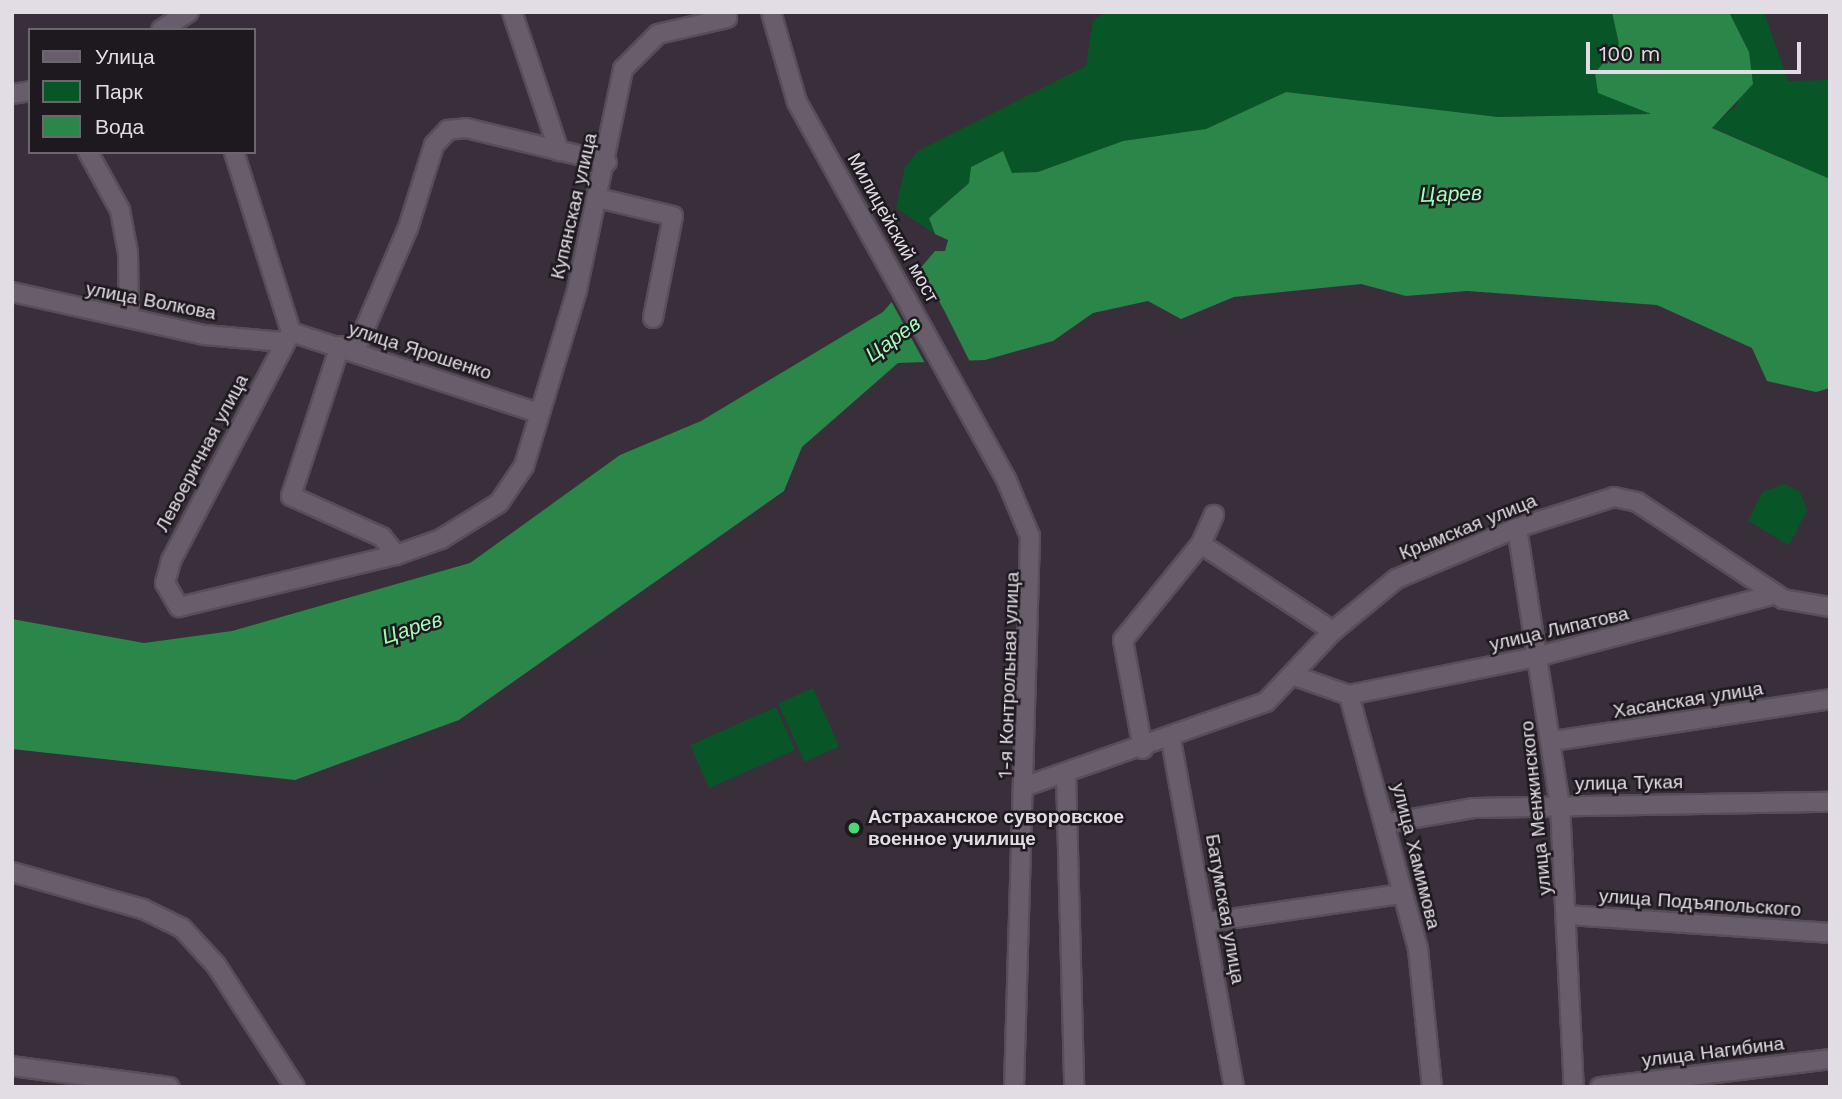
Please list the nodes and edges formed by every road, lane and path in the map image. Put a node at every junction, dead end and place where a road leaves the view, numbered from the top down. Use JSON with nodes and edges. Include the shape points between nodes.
{"nodes":[{"id":1,"x":512,"y":12,"type":"edge"},
{"id":2,"x":771,"y":12,"type":"edge"},
{"id":3,"x":727,"y":18,"type":"dead end"},
{"id":4,"x":187,"y":20,"type":"edge"},
{"id":5,"x":166,"y":28,"type":"edge"},
{"id":6,"x":559,"y":151,"type":"junction"},
{"id":7,"x":89,"y":154,"type":"edge"},
{"id":8,"x":235,"y":154,"type":"edge"},
{"id":9,"x":607,"y":162,"type":"junction"},
{"id":10,"x":598,"y":198,"type":"junction"},
{"id":11,"x":12,"y":292,"type":"edge"},
{"id":12,"x":129,"y":318,"type":"junction"},
{"id":13,"x":653,"y":318,"type":"dead end"},
{"id":14,"x":287,"y":337,"type":"junction"},
{"id":15,"x":347,"y":349,"type":"junction"},
{"id":16,"x":536,"y":412,"type":"junction"},
{"id":17,"x":524,"y":466,"type":"joint"},
{"id":18,"x":1006,"y":479,"type":"joint"},
{"id":19,"x":1214,"y":515,"type":"dead end"},
{"id":20,"x":1517,"y":528,"type":"junction"},
{"id":21,"x":1201,"y":544,"type":"junction"},
{"id":22,"x":396,"y":555,"type":"junction"},
{"id":23,"x":1776,"y":594,"type":"junction"},
{"id":24,"x":1830,"y":607,"type":"edge"},
{"id":25,"x":1333,"y":631,"type":"junction"},
{"id":26,"x":1536,"y":657,"type":"junction"},
{"id":27,"x":1295,"y":676,"type":"junction"},
{"id":28,"x":1349,"y":695,"type":"junction"},
{"id":29,"x":1830,"y":699,"type":"edge"},
{"id":30,"x":1171,"y":740,"type":"junction"},
{"id":31,"x":1553,"y":741,"type":"junction"},
{"id":32,"x":1143,"y":749,"type":"junction"},
{"id":33,"x":1066,"y":773,"type":"junction"},
{"id":34,"x":1026,"y":786,"type":"junction"},
{"id":35,"x":1830,"y":802,"type":"edge"},
{"id":36,"x":1560,"y":805,"type":"junction"},
{"id":37,"x":1388,"y":822,"type":"junction"},
{"id":38,"x":12,"y":872,"type":"edge"},
{"id":39,"x":1401,"y":894,"type":"junction"},
{"id":40,"x":1567,"y":915,"type":"junction"},
{"id":41,"x":1208,"y":922,"type":"junction"},
{"id":42,"x":1830,"y":933,"type":"edge"},
{"id":43,"x":1830,"y":1059,"type":"edge"},
{"id":44,"x":12,"y":1066,"type":"edge"},
{"id":45,"x":170,"y":1087,"type":"edge"},
{"id":46,"x":295,"y":1087,"type":"edge"},
{"id":47,"x":1013,"y":1087,"type":"edge"},
{"id":48,"x":1074,"y":1087,"type":"edge"},
{"id":49,"x":1234,"y":1087,"type":"edge"},
{"id":50,"x":1431,"y":1087,"type":"edge"},
{"id":51,"x":1442,"y":1087,"type":"edge"},
{"id":52,"x":1574,"y":1087,"type":"edge"},
{"id":53,"x":1601,"y":1087,"type":"edge"}],
"edges":[{"from":1,"to":6,"type":"street"},
{"from":2,"to":18,"type":"street","name":"Милицейский мост","via":[[787,79]]},
{"from":3,"to":9,"type":"street","name":"Купянская улица","via":[[658,34],[630,57]]},
{"from":4,"to":5,"type":"street"},
{"from":6,"to":9,"type":"street"},
{"from":6,"to":15,"type":"street","via":[[448,130],[434,145],[408,228]]},
{"from":7,"to":12,"type":"street","via":[[120,210],[128,253]]},
{"from":8,"to":14,"type":"street"},
{"from":9,"to":10,"type":"street","name":"Купянская улица"},
{"from":10,"to":13,"type":"street","via":[[673,216]]},
{"from":10,"to":16,"type":"street","name":"Купянская улица","via":[[577,290]]},
{"from":11,"to":12,"type":"street","name":"улица Волкова"},
{"from":12,"to":14,"type":"street","name":"улица Волкова"},
{"from":14,"to":15,"type":"street","name":"улица Ярошенко"},
{"from":14,"to":22,"type":"street","name":"Левоеричная улица","via":[[185,526],[165,583],[169,599],[179,607],[209,602]]},
{"from":15,"to":16,"type":"street","name":"улица Ярошенко"},
{"from":15,"to":22,"type":"street","via":[[291,496],[382,537]]},
{"from":16,"to":17,"type":"street","name":"Купянская улица"},
{"from":17,"to":22,"type":"street","name":"Левоеричная улица","via":[[499,503],[441,539]]},
{"from":18,"to":34,"type":"street","name":"1-я Контрольная улица","via":[[1034,557]]},
{"from":19,"to":21,"type":"street"},
{"from":20,"to":23,"type":"street","name":"Крымская улица","via":[[1625,498]]},
{"from":20,"to":25,"type":"street","name":"Крымская улица","via":[[1396,579]]},
{"from":20,"to":26,"type":"street","name":"улица Менжинского"},
{"from":21,"to":25,"type":"street"},
{"from":21,"to":32,"type":"street","via":[[1123,640]]},
{"from":23,"to":24,"type":"street","name":"Крымская улица","via":[[1800,606]]},
{"from":23,"to":26,"type":"street","name":"улица Липатова"},
{"from":25,"to":27,"type":"street","name":"Крымская улица"},
{"from":26,"to":28,"type":"street","name":"улица Липатова"},
{"from":26,"to":31,"type":"street","name":"улица Менжинского"},
{"from":27,"to":28,"type":"street"},
{"from":27,"to":30,"type":"street","name":"Крымская улица","via":[[1266,702]]},
{"from":28,"to":37,"type":"street","name":"улица Хамимова"},
{"from":29,"to":31,"type":"street","name":"Хасанская улица"},
{"from":30,"to":32,"type":"street","name":"Крымская улица"},
{"from":30,"to":41,"type":"street","name":"Батумская улица"},
{"from":31,"to":36,"type":"street","name":"улица Менжинского"},
{"from":32,"to":33,"type":"street","name":"Крымская улица"},
{"from":33,"to":34,"type":"street","name":"Крымская улица"},
{"from":33,"to":48,"type":"street"},
{"from":34,"to":47,"type":"street","name":"1-я Контрольная улица"},
{"from":35,"to":36,"type":"street","name":"улица Тукая"},
{"from":36,"to":37,"type":"street","name":"улица Тукая","via":[[1473,808]]},
{"from":36,"to":40,"type":"street","name":"улица Менжинского"},
{"from":37,"to":39,"type":"street","name":"улица Хамимова"},
{"from":38,"to":46,"type":"street","via":[[143,909],[182,928],[216,965]]},
{"from":39,"to":41,"type":"street"},
{"from":39,"to":50,"type":"street","name":"улица Хамимова","via":[[1418,949]]},
{"from":40,"to":42,"type":"street","name":"улица Подъяпольского"},
{"from":40,"to":52,"type":"street","name":"улица Менжинского"},
{"from":41,"to":49,"type":"street","name":"Батумская улица"},
{"from":43,"to":53,"type":"street","name":"улица Нагибина"},
{"from":44,"to":45,"type":"street"},
{"from":50,"to":51,"type":"street"}]}
